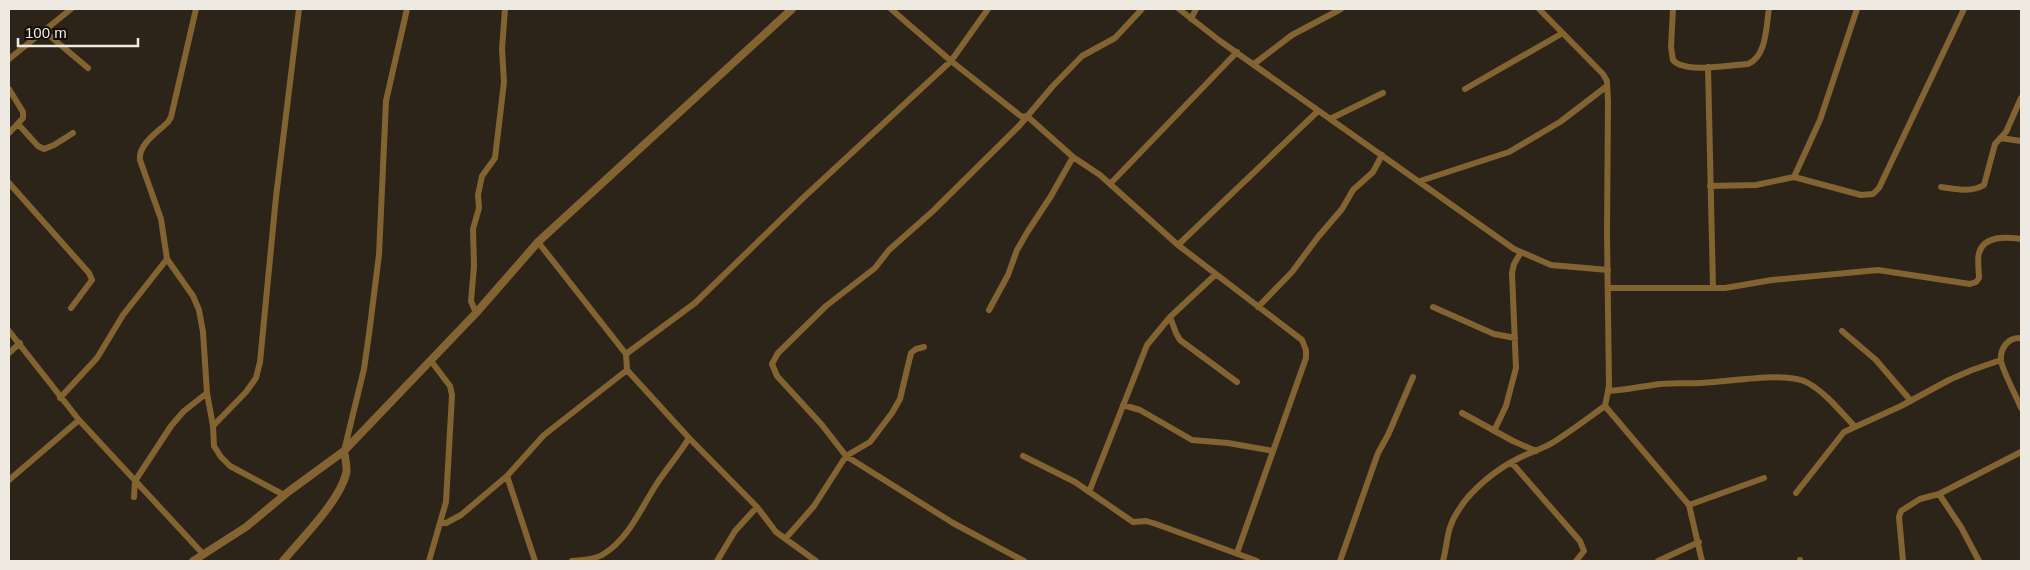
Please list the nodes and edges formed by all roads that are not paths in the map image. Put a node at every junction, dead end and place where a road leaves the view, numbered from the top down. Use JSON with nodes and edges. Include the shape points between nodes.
{"nodes":[{"id":1,"x":71,"y":9,"type":"edge"},
{"id":2,"x":196,"y":9,"type":"edge"},
{"id":3,"x":299,"y":9,"type":"edge"},
{"id":4,"x":407,"y":9,"type":"edge"},
{"id":5,"x":505,"y":9,"type":"edge"},
{"id":6,"x":792,"y":9,"type":"edge"},
{"id":7,"x":891,"y":9,"type":"edge"},
{"id":8,"x":988,"y":9,"type":"edge"},
{"id":9,"x":1142,"y":9,"type":"edge"},
{"id":10,"x":1180,"y":9,"type":"edge"},
{"id":11,"x":1196,"y":9,"type":"edge"},
{"id":12,"x":1341,"y":9,"type":"edge"},
{"id":13,"x":1539,"y":9,"type":"edge"},
{"id":14,"x":1673,"y":9,"type":"edge"},
{"id":15,"x":1769,"y":9,"type":"edge"},
{"id":16,"x":1857,"y":9,"type":"edge"},
{"id":17,"x":1964,"y":9,"type":"edge"},
{"id":18,"x":1191,"y":19,"type":"junction"},
{"id":19,"x":44,"y":31,"type":"junction"},
{"id":20,"x":1561,"y":34,"type":"junction"},
{"id":21,"x":1236,"y":52,"type":"junction"},
{"id":22,"x":9,"y":59,"type":"edge"},
{"id":23,"x":951,"y":61,"type":"junction"},
{"id":24,"x":1254,"y":64,"type":"junction"},
{"id":25,"x":1708,"y":67,"type":"junction"},
{"id":26,"x":88,"y":68,"type":"dead end"},
{"id":27,"x":1607,"y":86,"type":"junction"},
{"id":28,"x":9,"y":89,"type":"edge"},
{"id":29,"x":1465,"y":89,"type":"dead end"},
{"id":30,"x":1383,"y":93,"type":"dead end"},
{"id":31,"x":2021,"y":98,"type":"edge"},
{"id":32,"x":1318,"y":111,"type":"junction"},
{"id":33,"x":1027,"y":116,"type":"junction"},
{"id":34,"x":1330,"y":119,"type":"junction"},
{"id":35,"x":18,"y":124,"type":"junction"},
{"id":36,"x":9,"y":133,"type":"edge"},
{"id":37,"x":73,"y":133,"type":"dead end"},
{"id":38,"x":2000,"y":138,"type":"junction"},
{"id":39,"x":2021,"y":141,"type":"edge"},
{"id":40,"x":1382,"y":155,"type":"junction"},
{"id":41,"x":1073,"y":157,"type":"junction"},
{"id":42,"x":1794,"y":178,"type":"junction"},
{"id":43,"x":1420,"y":181,"type":"junction"},
{"id":44,"x":9,"y":183,"type":"edge"},
{"id":45,"x":1110,"y":184,"type":"junction"},
{"id":46,"x":1710,"y":186,"type":"junction"},
{"id":47,"x":1941,"y":187,"type":"dead end"},
{"id":48,"x":2021,"y":239,"type":"edge"},
{"id":49,"x":538,"y":242,"type":"junction"},
{"id":50,"x":1178,"y":245,"type":"junction"},
{"id":51,"x":1521,"y":252,"type":"junction"},
{"id":52,"x":167,"y":259,"type":"junction"},
{"id":53,"x":1608,"y":270,"type":"junction"},
{"id":54,"x":1215,"y":275,"type":"junction"},
{"id":55,"x":1608,"y":288,"type":"junction"},
{"id":56,"x":1713,"y":288,"type":"junction"},
{"id":57,"x":1258,"y":306,"type":"junction"},
{"id":58,"x":71,"y":308,"type":"dead end"},
{"id":59,"x":1433,"y":308,"type":"dead end"},
{"id":60,"x":989,"y":310,"type":"dead end"},
{"id":61,"x":476,"y":313,"type":"junction"},
{"id":62,"x":1170,"y":317,"type":"junction"},
{"id":63,"x":9,"y":331,"type":"edge"},
{"id":64,"x":1842,"y":331,"type":"dead end"},
{"id":65,"x":1515,"y":338,"type":"junction"},
{"id":66,"x":2021,"y":338,"type":"edge"},
{"id":67,"x":20,"y":344,"type":"junction"},
{"id":68,"x":924,"y":347,"type":"dead end"},
{"id":69,"x":9,"y":353,"type":"edge"},
{"id":70,"x":626,"y":354,"type":"junction"},
{"id":71,"x":2001,"y":360,"type":"junction"},
{"id":72,"x":431,"y":361,"type":"junction"},
{"id":73,"x":627,"y":370,"type":"junction"},
{"id":74,"x":1413,"y":377,"type":"dead end"},
{"id":75,"x":1237,"y":382,"type":"dead end"},
{"id":76,"x":1608,"y":391,"type":"junction"},
{"id":77,"x":207,"y":393,"type":"junction"},
{"id":78,"x":60,"y":398,"type":"junction"},
{"id":79,"x":1911,"y":401,"type":"junction"},
{"id":80,"x":1123,"y":405,"type":"junction"},
{"id":81,"x":1605,"y":406,"type":"junction"},
{"id":82,"x":2021,"y":408,"type":"edge"},
{"id":83,"x":1462,"y":413,"type":"dead end"},
{"id":84,"x":79,"y":420,"type":"junction"},
{"id":85,"x":214,"y":426,"type":"junction"},
{"id":86,"x":1855,"y":427,"type":"junction"},
{"id":87,"x":1494,"y":431,"type":"junction"},
{"id":88,"x":689,"y":438,"type":"junction"},
{"id":89,"x":344,"y":451,"type":"junction"},
{"id":90,"x":1273,"y":451,"type":"junction"},
{"id":91,"x":1536,"y":451,"type":"junction"},
{"id":92,"x":2021,"y":452,"type":"edge"},
{"id":93,"x":846,"y":456,"type":"junction"},
{"id":94,"x":1023,"y":456,"type":"dead end"},
{"id":95,"x":1512,"y":463,"type":"junction"},
{"id":96,"x":507,"y":476,"type":"junction"},
{"id":97,"x":1764,"y":478,"type":"dead end"},
{"id":98,"x":9,"y":480,"type":"edge"},
{"id":99,"x":135,"y":481,"type":"junction"},
{"id":100,"x":1089,"y":492,"type":"junction"},
{"id":101,"x":1796,"y":493,"type":"dead end"},
{"id":102,"x":1939,"y":494,"type":"junction"},
{"id":103,"x":284,"y":495,"type":"junction"},
{"id":104,"x":134,"y":497,"type":"dead end"},
{"id":105,"x":1689,"y":505,"type":"junction"},
{"id":106,"x":757,"y":507,"type":"junction"},
{"id":107,"x":440,"y":523,"type":"junction"},
{"id":108,"x":786,"y":538,"type":"junction"},
{"id":109,"x":1699,"y":542,"type":"junction"},
{"id":110,"x":1237,"y":553,"type":"junction"},
{"id":111,"x":204,"y":555,"type":"junction"},
{"id":112,"x":193,"y":561,"type":"edge"},
{"id":113,"x":283,"y":561,"type":"edge"},
{"id":114,"x":429,"y":561,"type":"edge"},
{"id":115,"x":535,"y":561,"type":"edge"},
{"id":116,"x":572,"y":561,"type":"edge"},
{"id":117,"x":717,"y":561,"type":"edge"},
{"id":118,"x":816,"y":561,"type":"edge"},
{"id":119,"x":1024,"y":561,"type":"edge"},
{"id":120,"x":1257,"y":561,"type":"edge"},
{"id":121,"x":1340,"y":561,"type":"edge"},
{"id":122,"x":1443,"y":561,"type":"edge"},
{"id":123,"x":1576,"y":561,"type":"edge"},
{"id":124,"x":1658,"y":561,"type":"edge"},
{"id":125,"x":1702,"y":561,"type":"edge"},
{"id":126,"x":1903,"y":561,"type":"edge"},
{"id":127,"x":1979,"y":561,"type":"edge"}],
"edges":[{"from":1,"to":19,"type":"street"},
{"from":2,"to":52,"type":"street","via":[[171,117],[145,143],[139,154],[161,219]]},
{"from":3,"to":85,"type":"street","via":[[260,362],[256,378],[246,392]]},
{"from":4,"to":89,"type":"street","via":[[386,101],[379,255],[370,334]]},
{"from":5,"to":61,"type":"street","via":[[504,82],[495,158],[482,176],[478,214],[472,229],[474,266],[471,301]]},
{"from":6,"to":49,"type":"street"},
{"from":7,"to":23,"type":"street"},
{"from":8,"to":23,"type":"street"},
{"from":9,"to":33,"type":"street","via":[[1115,38],[1082,56]]},
{"from":10,"to":18,"type":"street"},
{"from":11,"to":18,"type":"street"},
{"from":12,"to":24,"type":"street","via":[[1292,35]]},
{"from":13,"to":20,"type":"street"},
{"from":14,"to":25,"type":"street","via":[[1673,60],[1682,67]]},
{"from":15,"to":25,"type":"street","via":[[1761,50],[1754,61]]},
{"from":16,"to":42,"type":"street","via":[[1820,120]]},
{"from":17,"to":42,"type":"street","via":[[1880,188],[1872,194],[1861,195]]},
{"from":18,"to":21,"type":"street"},
{"from":19,"to":22,"type":"street"},
{"from":19,"to":26,"type":"street"},
{"from":20,"to":27,"type":"street","via":[[1603,74]]},
{"from":20,"to":29,"type":"street"},
{"from":21,"to":24,"type":"street"},
{"from":21,"to":45,"type":"street"},
{"from":23,"to":33,"type":"street","via":[[1022,117]]},
{"from":23,"to":70,"type":"street","via":[[695,303]]},
{"from":24,"to":32,"type":"street"},
{"from":25,"to":46,"type":"street"},
{"from":27,"to":43,"type":"street","via":[[1560,122],[1509,152]]},
{"from":27,"to":53,"type":"street"},
{"from":28,"to":35,"type":"street","via":[[23,112]]},
{"from":30,"to":34,"type":"street"},
{"from":31,"to":38,"type":"street","via":[[2006,132]]},
{"from":32,"to":34,"type":"street"},
{"from":32,"to":50,"type":"street"},
{"from":33,"to":41,"type":"street"},
{"from":33,"to":93,"type":"street","via":[[933,211],[889,250],[875,268],[826,306],[774,358],[772,364],[777,376],[822,424]]},
{"from":34,"to":40,"type":"street"},
{"from":35,"to":36,"type":"street"},
{"from":35,"to":37,"type":"street","via":[[44,149]]},
{"from":38,"to":39,"type":"street"},
{"from":38,"to":47,"type":"street","via":[[1995,144],[1984,185],[1964,190]]},
{"from":40,"to":43,"type":"street"},
{"from":40,"to":57,"type":"street","via":[[1373,172],[1353,190],[1342,209],[1292,272]]},
{"from":41,"to":45,"type":"street"},
{"from":41,"to":60,"type":"street","via":[[1021,244]]},
{"from":42,"to":46,"type":"street","via":[[1756,185]]},
{"from":43,"to":51,"type":"street"},
{"from":44,"to":58,"type":"street","via":[[89,273],[92,280]]},
{"from":45,"to":50,"type":"street"},
{"from":46,"to":56,"type":"street"},
{"from":48,"to":56,"type":"street","via":[[1995,238],[1984,244],[1978,253],[1979,278],[1970,284],[1878,270]]},
{"from":49,"to":61,"type":"street"},
{"from":49,"to":70,"type":"street"},
{"from":50,"to":54,"type":"street"},
{"from":51,"to":53,"type":"street","via":[[1551,265]]},
{"from":51,"to":65,"type":"street","via":[[1512,273]]},
{"from":52,"to":77,"type":"street","via":[[199,310],[204,332]]},
{"from":52,"to":78,"type":"street","via":[[123,315],[97,358]]},
{"from":53,"to":55,"type":"street"},
{"from":54,"to":57,"type":"street"},
{"from":54,"to":62,"type":"street"},
{"from":55,"to":56,"type":"street"},
{"from":55,"to":76,"type":"street"},
{"from":57,"to":90,"type":"street","via":[[1302,340],[1306,350]]},
{"from":59,"to":65,"type":"street","via":[[1494,334]]},
{"from":61,"to":72,"type":"street"},
{"from":62,"to":75,"type":"street","via":[[1180,340]]},
{"from":62,"to":80,"type":"street","via":[[1147,345]]},
{"from":63,"to":67,"type":"street"},
{"from":64,"to":79,"type":"street","via":[[1876,360]]},
{"from":65,"to":87,"type":"street","via":[[1516,368],[1512,386]]},
{"from":66,"to":71,"type":"street","via":[[2007,342]]},
{"from":67,"to":69,"type":"street"},
{"from":67,"to":78,"type":"street"},
{"from":68,"to":93,"type":"street","via":[[911,353],[900,398],[892,413],[870,442]]},
{"from":70,"to":73,"type":"street"},
{"from":71,"to":79,"type":"street","via":[[1972,370]]},
{"from":71,"to":82,"type":"street"},
{"from":72,"to":89,"type":"street"},
{"from":72,"to":107,"type":"street","via":[[450,386],[452,395],[446,502]]},
{"from":73,"to":88,"type":"street"},
{"from":73,"to":96,"type":"street","via":[[544,435]]},
{"from":74,"to":121,"type":"street","via":[[1375,461]]},
{"from":76,"to":81,"type":"street"},
{"from":76,"to":86,"type":"street","via":[[1671,383],[1700,384],[1768,377],[1797,379],[1808,382]]},
{"from":77,"to":85,"type":"street"},
{"from":77,"to":99,"type":"street","via":[[177,418]]},
{"from":78,"to":84,"type":"street"},
{"from":79,"to":86,"type":"street"},
{"from":80,"to":90,"type":"street","via":[[1140,410],[1192,440]]},
{"from":80,"to":100,"type":"street"},
{"from":81,"to":91,"type":"street"},
{"from":81,"to":105,"type":"street"},
{"from":83,"to":87,"type":"street"},
{"from":84,"to":98,"type":"street"},
{"from":84,"to":99,"type":"street"},
{"from":85,"to":103,"type":"street","via":[[214,446],[230,466]]},
{"from":86,"to":101,"type":"street","via":[[1844,432]]},
{"from":87,"to":91,"type":"street"},
{"from":88,"to":106,"type":"street"},
{"from":88,"to":116,"type":"street","via":[[656,484],[642,511],[618,540],[602,555]]},
{"from":89,"to":103,"type":"street"},
{"from":89,"to":113,"type":"street","via":[[347,473],[341,486],[332,502]]},
{"from":90,"to":110,"type":"street"},
{"from":91,"to":95,"type":"street"},
{"from":92,"to":102,"type":"street"},
{"from":93,"to":108,"type":"street","via":[[814,506]]},
{"from":93,"to":119,"type":"street","via":[[953,523]]},
{"from":94,"to":100,"type":"street"},
{"from":95,"to":122,"type":"street","via":[[1474,489],[1457,512],[1446,538]]},
{"from":95,"to":123,"type":"street","via":[[1580,541],[1584,551]]},
{"from":96,"to":107,"type":"street","via":[[461,515]]},
{"from":96,"to":115,"type":"street"},
{"from":97,"to":105,"type":"street"},
{"from":99,"to":104,"type":"street"},
{"from":99,"to":111,"type":"street"},
{"from":100,"to":110,"type":"street","via":[[1133,522],[1156,524]]},
{"from":102,"to":126,"type":"street","via":[[1920,499],[1901,511]]},
{"from":102,"to":127,"type":"street"},
{"from":103,"to":111,"type":"street","via":[[246,527]]},
{"from":105,"to":109,"type":"street"},
{"from":106,"to":108,"type":"street","via":[[776,532]]},
{"from":106,"to":117,"type":"street","via":[[735,531]]},
{"from":107,"to":114,"type":"street"},
{"from":108,"to":118,"type":"street"},
{"from":109,"to":124,"type":"street"},
{"from":109,"to":125,"type":"street"},
{"from":110,"to":120,"type":"street"},
{"from":111,"to":112,"type":"street"}]}
